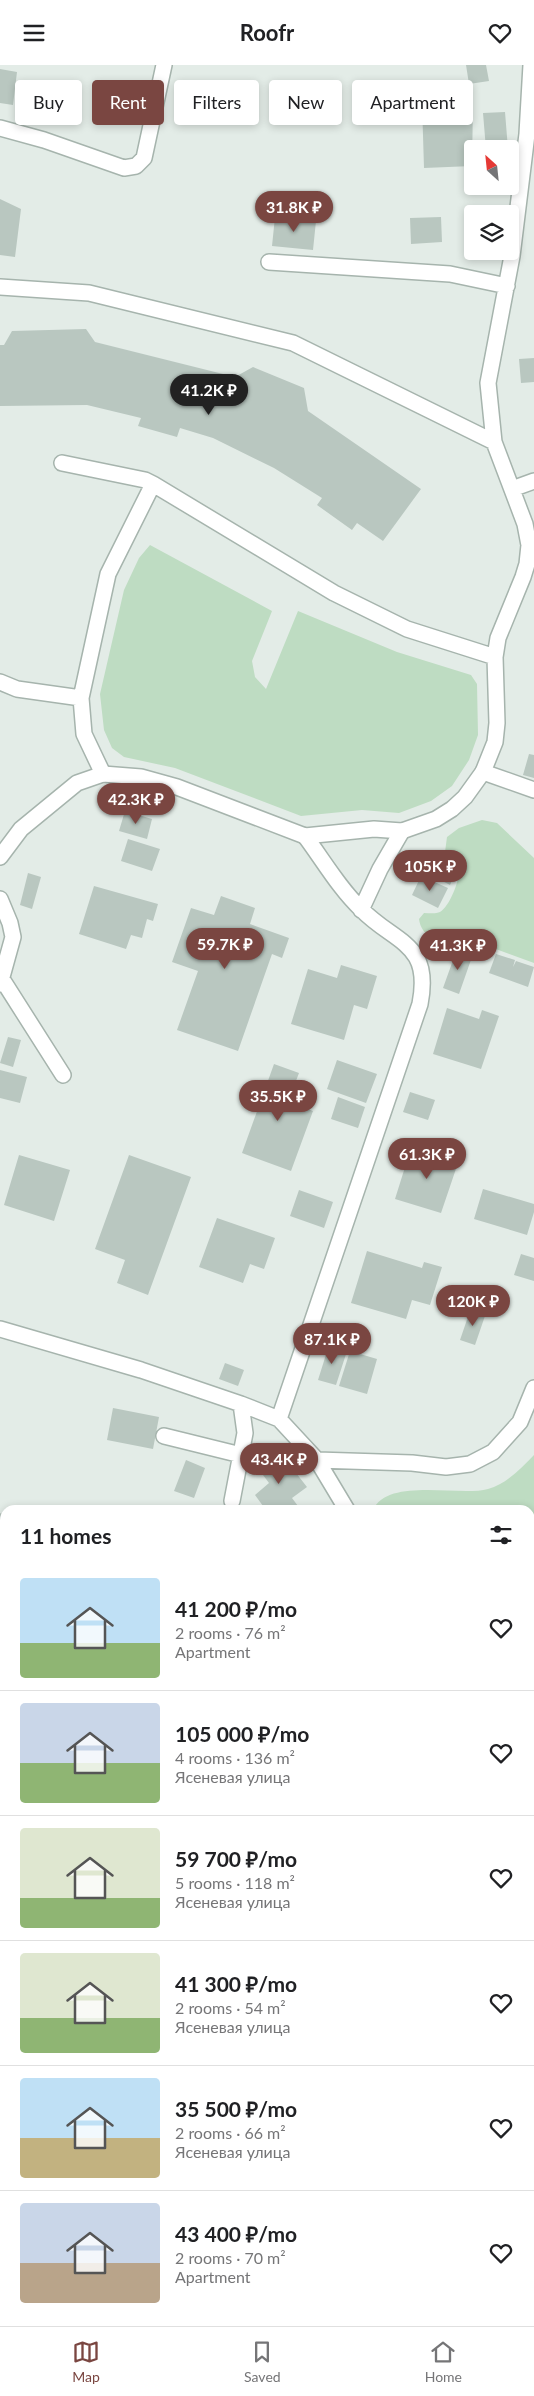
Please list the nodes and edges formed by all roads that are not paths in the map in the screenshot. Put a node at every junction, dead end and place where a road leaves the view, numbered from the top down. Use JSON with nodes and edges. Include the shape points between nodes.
{"nodes":[{"id":1,"x":164,"y":65,"type":"edge"},
{"id":2,"x":531,"y":65,"type":"edge"},
{"id":3,"x":0,"y":128,"type":"edge"},
{"id":4,"x":269,"y":262,"type":"dead end"},
{"id":5,"x":507,"y":286,"type":"junction"},
{"id":6,"x":0,"y":287,"type":"edge"},
{"id":7,"x":494,"y":442,"type":"junction"},
{"id":8,"x":62,"y":463,"type":"dead end"},
{"id":9,"x":534,"y":481,"type":"edge"},
{"id":10,"x":153,"y":484,"type":"junction"},
{"id":11,"x":512,"y":489,"type":"junction"},
{"id":12,"x":495,"y":657,"type":"junction"},
{"id":13,"x":0,"y":683,"type":"edge"},
{"id":14,"x":81,"y":698,"type":"junction"},
{"id":15,"x":483,"y":772,"type":"junction"},
{"id":16,"x":103,"y":773,"type":"junction"},
{"id":17,"x":534,"y":789,"type":"edge"},
{"id":18,"x":402,"y":831,"type":"junction"},
{"id":19,"x":305,"y":836,"type":"junction"},
{"id":20,"x":0,"y":857,"type":"edge"},
{"id":21,"x":0,"y":899,"type":"edge"},
{"id":22,"x":361,"y":910,"type":"junction"},
{"id":23,"x":1,"y":981,"type":"edge"},
{"id":24,"x":63,"y":1075,"type":"dead end"},
{"id":25,"x":0,"y":1329,"type":"edge"},
{"id":26,"x":534,"y":1388,"type":"edge"},
{"id":27,"x":241,"y":1404,"type":"junction"},
{"id":28,"x":279,"y":1419,"type":"junction"},
{"id":29,"x":164,"y":1436,"type":"dead end"},
{"id":30,"x":241,"y":1455,"type":"junction"},
{"id":31,"x":317,"y":1459,"type":"junction"},
{"id":32,"x":232,"y":1501,"type":"dead end"},
{"id":33,"x":344,"y":1505,"type":"edge"}],
"edges":[{"from":1,"to":3,"type":"street","via":[[144,158],[136,166],[124,168]]},
{"from":2,"to":5,"type":"street","via":[[527,134]]},
{"from":4,"to":5,"type":"street","via":[[450,274]]},
{"from":5,"to":7,"type":"street","via":[[488,383]]},
{"from":6,"to":7,"type":"street","via":[[88,293],[293,343]]},
{"from":7,"to":11,"type":"street"},
{"from":8,"to":10,"type":"street"},
{"from":9,"to":11,"type":"street"},
{"from":10,"to":12,"type":"street","via":[[334,593],[407,629]]},
{"from":10,"to":14,"type":"street","via":[[108,574]]},
{"from":11,"to":12,"type":"street","via":[[525,523],[529,545],[527,563],[506,613]]},
{"from":12,"to":15,"type":"street","via":[[497,723],[495,742]]},
{"from":13,"to":14,"type":"street","via":[[17,689]]},
{"from":14,"to":16,"type":"street","via":[[84,733]]},
{"from":15,"to":17,"type":"street"},
{"from":15,"to":18,"type":"street","via":[[452,809],[436,819]]},
{"from":16,"to":19,"type":"street","via":[[141,777],[177,787]]},
{"from":16,"to":20,"type":"street","via":[[77,783],[22,829]]},
{"from":18,"to":19,"type":"street","via":[[374,829]]},
{"from":18,"to":22,"type":"street"},
{"from":19,"to":22,"type":"street"},
{"from":21,"to":23,"type":"street","via":[[13,937]]},
{"from":22,"to":28,"type":"street","via":[[401,939],[418,959],[423,986],[420,1004]]},
{"from":23,"to":24,"type":"street"},
{"from":25,"to":27,"type":"street","via":[[141,1370]]},
{"from":26,"to":31,"type":"street","via":[[520,1422],[493,1452],[470,1464],[446,1467]]},
{"from":27,"to":28,"type":"street"},
{"from":27,"to":30,"type":"street","via":[[245,1433]]},
{"from":28,"to":31,"type":"street"},
{"from":29,"to":30,"type":"street"},
{"from":30,"to":32,"type":"street"},
{"from":31,"to":33,"type":"street"}]}
